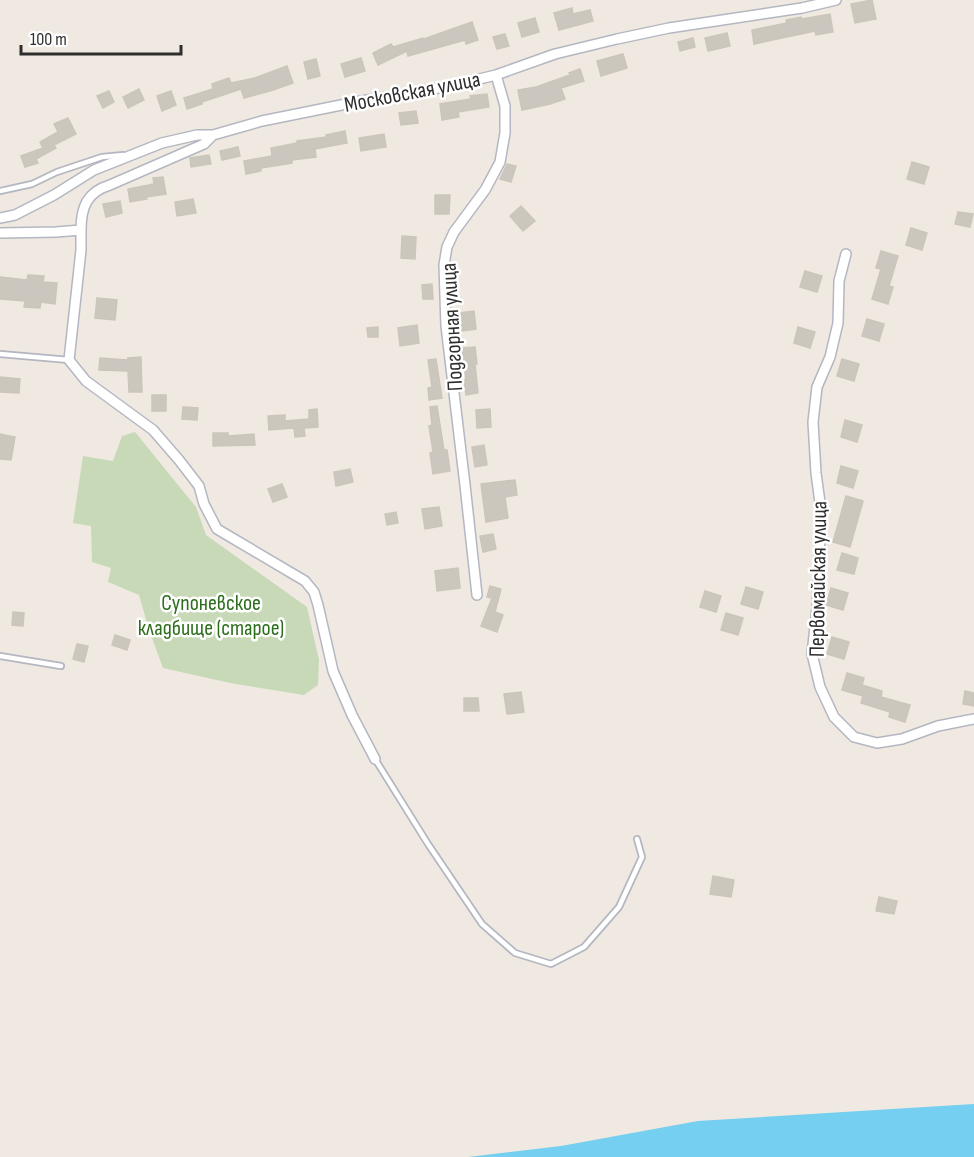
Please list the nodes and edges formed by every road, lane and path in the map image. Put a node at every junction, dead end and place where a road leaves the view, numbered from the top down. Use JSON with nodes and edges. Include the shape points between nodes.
{"nodes":[{"id":1,"x":836,"y":0,"type":"edge"},
{"id":2,"x":496,"y":75,"type":"junction"},
{"id":3,"x":213,"y":135,"type":"junction"},
{"id":4,"x":132,"y":155,"type":"junction"},
{"id":5,"x":0,"y":190,"type":"edge"},
{"id":6,"x":0,"y":218,"type":"edge"},
{"id":7,"x":81,"y":230,"type":"junction"},
{"id":8,"x":0,"y":233,"type":"edge"},
{"id":9,"x":846,"y":254,"type":"dead end"},
{"id":10,"x":0,"y":354,"type":"edge"},
{"id":11,"x":69,"y":360,"type":"junction"},
{"id":12,"x":477,"y":595,"type":"dead end"},
{"id":13,"x":0,"y":656,"type":"edge"},
{"id":14,"x":61,"y":666,"type":"dead end"},
{"id":15,"x":974,"y":719,"type":"edge"},
{"id":16,"x":375,"y":759,"type":"joint"},
{"id":17,"x":637,"y":838,"type":"dead end"}],
"edges":[{"from":1,"to":2,"type":"street","name":"Московская улица","via":[[628,36],[555,54]]},
{"from":2,"to":3,"type":"street","name":"Московская улица","via":[[262,121]]},
{"from":2,"to":12,"type":"street","name":"Подгорная улица","via":[[506,133],[500,162],[454,232],[444,266],[446,326]]},
{"from":3,"to":4,"type":"street","name":"Московская улица","via":[[162,143]]},
{"from":3,"to":7,"type":"street","via":[[204,144],[91,194],[81,215]]},
{"from":4,"to":5,"type":"lane","via":[[102,157],[32,184]]},
{"from":4,"to":6,"type":"street","name":"Московская улица","via":[[94,170],[15,215]]},
{"from":7,"to":8,"type":"street"},
{"from":7,"to":11,"type":"street"},
{"from":9,"to":15,"type":"street","name":"Первомайская улица","via":[[839,281],[838,323],[817,387],[813,422],[821,510],[812,654],[820,687],[834,717],[854,736],[877,743]]},
{"from":10,"to":11,"type":"lane"},
{"from":11,"to":16,"type":"street","via":[[86,381],[153,430],[199,486],[217,529],[305,581],[314,592],[333,671]]},
{"from":13,"to":14,"type":"lane"},
{"from":16,"to":17,"type":"lane","via":[[482,924],[515,953],[551,964],[584,947],[619,907],[642,857]]}]}
